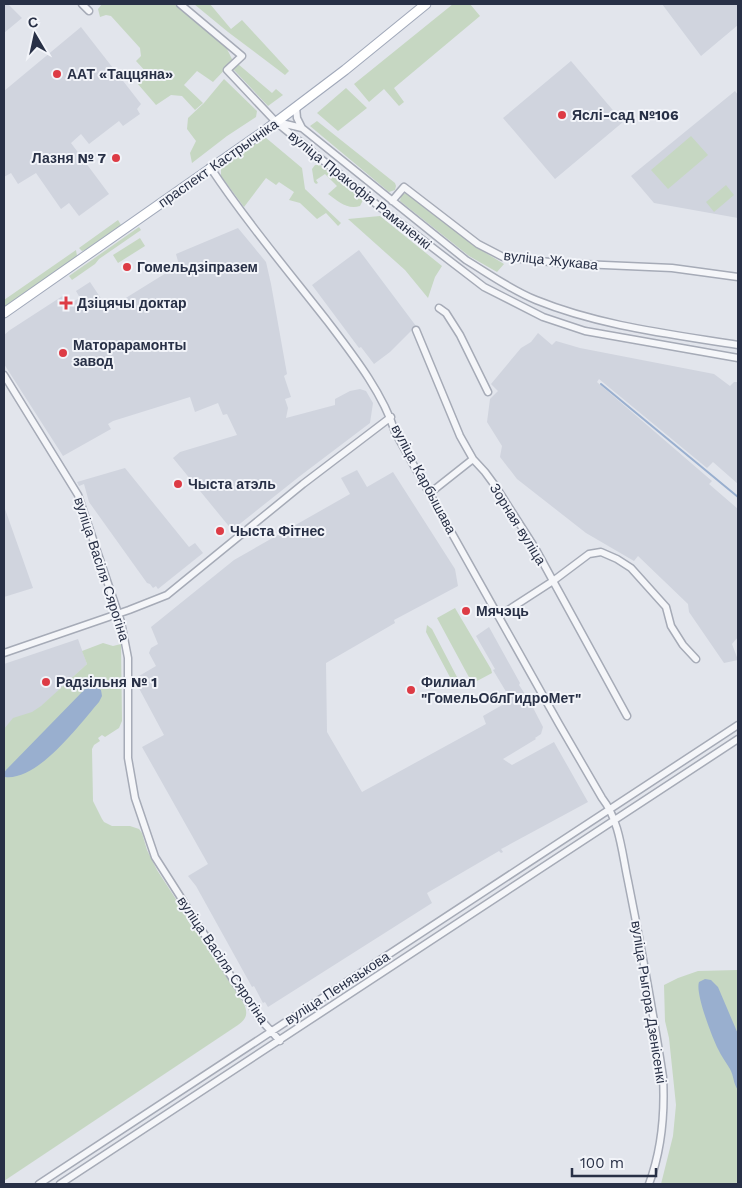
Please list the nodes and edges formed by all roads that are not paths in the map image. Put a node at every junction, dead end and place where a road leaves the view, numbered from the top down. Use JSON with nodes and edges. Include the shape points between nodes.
{"nodes":[{"id":1,"x":82,"y":4,"type":"edge"},
{"id":2,"x":180,"y":4,"type":"edge"},
{"id":3,"x":426,"y":4,"type":"edge"},
{"id":4,"x":89,"y":11,"type":"dead end"},
{"id":5,"x":296,"y":107,"type":"junction"},
{"id":6,"x":276,"y":122,"type":"junction"},
{"id":7,"x":302,"y":128,"type":"junction"},
{"id":8,"x":210,"y":168,"type":"junction"},
{"id":9,"x":392,"y":200,"type":"junction"},
{"id":10,"x":416,"y":220,"type":"junction"},
{"id":11,"x":408,"y":228,"type":"junction"},
{"id":12,"x":491,"y":277,"type":"junction"},
{"id":13,"x":738,"y":277,"type":"edge"},
{"id":14,"x":484,"y":287,"type":"junction"},
{"id":15,"x":439,"y":308,"type":"dead end"},
{"id":16,"x":4,"y":313,"type":"edge"},
{"id":17,"x":416,"y":330,"type":"dead end"},
{"id":18,"x":738,"y":346,"type":"edge"},
{"id":19,"x":738,"y":358,"type":"edge"},
{"id":20,"x":4,"y":375,"type":"edge"},
{"id":21,"x":488,"y":392,"type":"dead end"},
{"id":22,"x":391,"y":416,"type":"junction"},
{"id":23,"x":473,"y":459,"type":"junction"},
{"id":24,"x":430,"y":493,"type":"junction"},
{"id":25,"x":553,"y":581,"type":"junction"},
{"id":26,"x":118,"y":614,"type":"junction"},
{"id":27,"x":499,"y":616,"type":"junction"},
{"id":28,"x":4,"y":653,"type":"edge"},
{"id":29,"x":696,"y":659,"type":"dead end"},
{"id":30,"x":627,"y":716,"type":"dead end"},
{"id":31,"x":738,"y":725,"type":"edge"},
{"id":32,"x":738,"y":739,"type":"edge"},
{"id":33,"x":610,"y":808,"type":"junction"},
{"id":34,"x":614,"y":820,"type":"junction"},
{"id":35,"x":272,"y":1031,"type":"junction"},
{"id":36,"x":280,"y":1041,"type":"junction"},
{"id":37,"x":39,"y":1184,"type":"edge"},
{"id":38,"x":60,"y":1184,"type":"edge"},
{"id":39,"x":649,"y":1184,"type":"edge"}],
"edges":[{"from":1,"to":4,"type":"street"},
{"from":2,"to":6,"type":"street","via":[[242,56],[227,70]]},
{"from":3,"to":5,"type":"main road","name":"праспект Кастрычніка"},
{"from":5,"to":6,"type":"main road","name":"праспект Кастрычніка"},
{"from":5,"to":7,"type":"street"},
{"from":6,"to":7,"type":"street","name":"вуліца Пракофія Раманенкі"},
{"from":6,"to":8,"type":"main road","name":"праспект Кастрычніка"},
{"from":6,"to":11,"type":"street","name":"вуліца Пракофія Раманенкі"},
{"from":7,"to":9,"type":"street","name":"вуліца Пракофія Раманенкі"},
{"from":8,"to":16,"type":"main road","name":"праспект Кастрычніка"},
{"from":8,"to":22,"type":"street","name":"вуліца Карбышава","via":[[357,361]]},
{"from":9,"to":10,"type":"street","name":"вуліца Пракофія Раманенкі"},
{"from":9,"to":13,"type":"street","name":"вуліца Жукава","via":[[404,187],[478,244],[503,257],[672,268]]},
{"from":10,"to":11,"type":"street","via":[[415,227]]},
{"from":10,"to":12,"type":"street","name":"вуліца Пракофія Раманенкі"},
{"from":11,"to":14,"type":"street","name":"вуліца Пракофія Раманенкі"},
{"from":12,"to":14,"type":"street","via":[[483,278]]},
{"from":12,"to":18,"type":"street","name":"вуліца Пракофія Раманенкі","via":[[535,300],[575,314]]},
{"from":14,"to":19,"type":"street","name":"вуліца Пракофія Раманенкі","via":[[543,317],[585,330]]},
{"from":15,"to":21,"type":"street","via":[[460,335]]},
{"from":17,"to":23,"type":"street","name":"Зорная вуліца","via":[[460,436]]},
{"from":20,"to":26,"type":"street","name":"вуліца Васіля Сярогіна","via":[[78,495]]},
{"from":22,"to":24,"type":"street","name":"вуліца Карбышава","via":[[396,432]]},
{"from":22,"to":26,"type":"street","via":[[173,590],[161,598]]},
{"from":23,"to":24,"type":"street"},
{"from":23,"to":25,"type":"street","name":"Зорная вуліца","via":[[516,517]]},
{"from":24,"to":27,"type":"street","name":"вуліца Карбышава"},
{"from":25,"to":27,"type":"street"},
{"from":25,"to":29,"type":"street","via":[[589,554],[602,552],[617,559],[630,568],[666,607],[670,626]]},
{"from":25,"to":30,"type":"street","name":"Зорная вуліца"},
{"from":26,"to":28,"type":"street"},
{"from":26,"to":35,"type":"street","name":"вуліца Васіля Сярогіна","via":[[125,633],[128,658],[130,768],[135,798],[152,850],[236,984],[260,1020]]},
{"from":27,"to":33,"type":"street","name":"вуліца Карбышава"},
{"from":31,"to":33,"type":"street","name":"вуліца Пенязькова"},
{"from":32,"to":34,"type":"street","name":"вуліца Пенязькова"},
{"from":33,"to":34,"type":"street","name":"вуліца Рыгора Дзенісенкі"},
{"from":33,"to":35,"type":"street","name":"вуліца Пенязькова"},
{"from":34,"to":36,"type":"street","name":"вуліца Пенязькова"},
{"from":34,"to":39,"type":"street","name":"вуліца Рыгора Дзенісенкі","via":[[638,934],[662,1077],[661,1141]]},
{"from":35,"to":36,"type":"street","name":"вуліца Васіля Сярогіна"},
{"from":35,"to":37,"type":"street","name":"вуліца Пенязькова"},
{"from":36,"to":38,"type":"street","name":"вуліца Пенязькова"}]}
